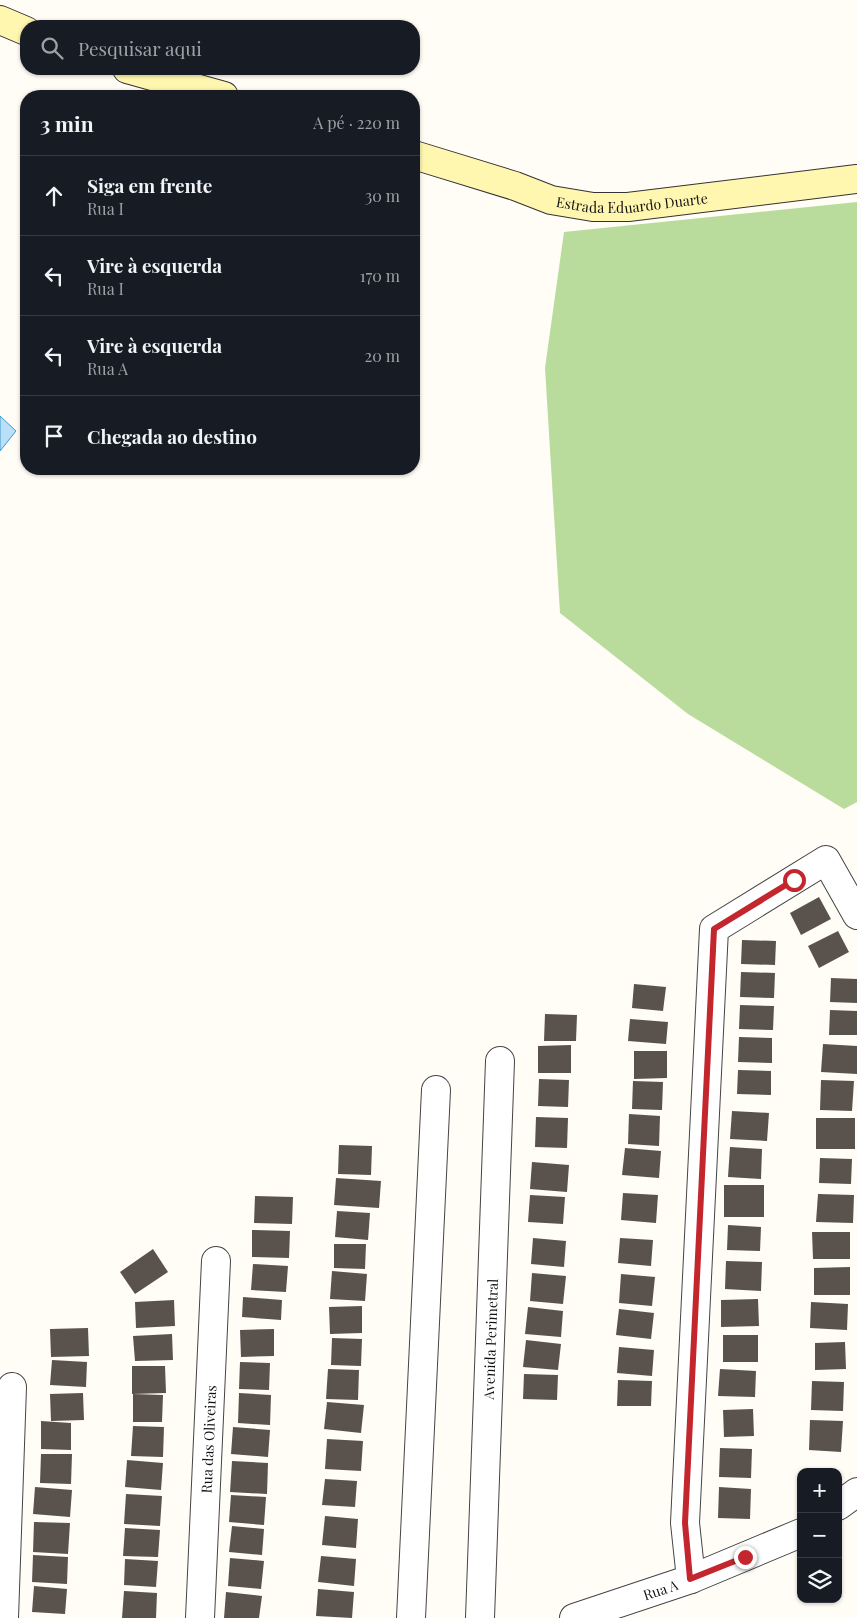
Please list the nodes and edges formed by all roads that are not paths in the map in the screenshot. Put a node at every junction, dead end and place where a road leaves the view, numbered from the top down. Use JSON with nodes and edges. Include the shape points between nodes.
{"nodes":[{"id":1,"x":0,"y":20,"type":"edge"},
{"id":2,"x":20,"y":28,"type":"edge"},
{"id":3,"x":149,"y":75,"type":"edge"},
{"id":4,"x":202,"y":90,"type":"edge"},
{"id":5,"x":420,"y":157,"type":"edge"},
{"id":6,"x":857,"y":179,"type":"edge"},
{"id":7,"x":857,"y":915,"type":"edge"},
{"id":8,"x":500,"y":1061,"type":"dead end"},
{"id":9,"x":436,"y":1090,"type":"dead end"},
{"id":10,"x":216,"y":1261,"type":"dead end"},
{"id":11,"x":12,"y":1387,"type":"dead end"},
{"id":12,"x":857,"y":1492,"type":"edge"},
{"id":13,"x":842,"y":1503,"type":"edge"},
{"id":14,"x":797,"y":1535,"type":"edge"},
{"id":15,"x":690,"y":1579,"type":"junction"},
{"id":16,"x":4,"y":1618,"type":"edge"},
{"id":17,"x":200,"y":1618,"type":"edge"},
{"id":18,"x":411,"y":1618,"type":"edge"},
{"id":19,"x":480,"y":1618,"type":"edge"},
{"id":20,"x":574,"y":1618,"type":"edge"}],
"edges":[{"from":1,"to":2,"type":"street"},
{"from":3,"to":4,"type":"street"},
{"from":5,"to":6,"type":"street","name":"Estrada Eduardo Duarte","via":[[551,200],[593,207],[628,207]]},
{"from":7,"to":15,"type":"street","via":[[826,860],[714,929],[685,1523]]},
{"from":8,"to":19,"type":"street","name":"Avenida Perimetral"},
{"from":9,"to":18,"type":"street"},
{"from":10,"to":17,"type":"street","name":"Rua das Oliveiras"},
{"from":11,"to":16,"type":"street"},
{"from":12,"to":13,"type":"street"},
{"from":14,"to":15,"type":"street","name":"Rua A"},
{"from":15,"to":20,"type":"street","name":"Rua A"}]}
